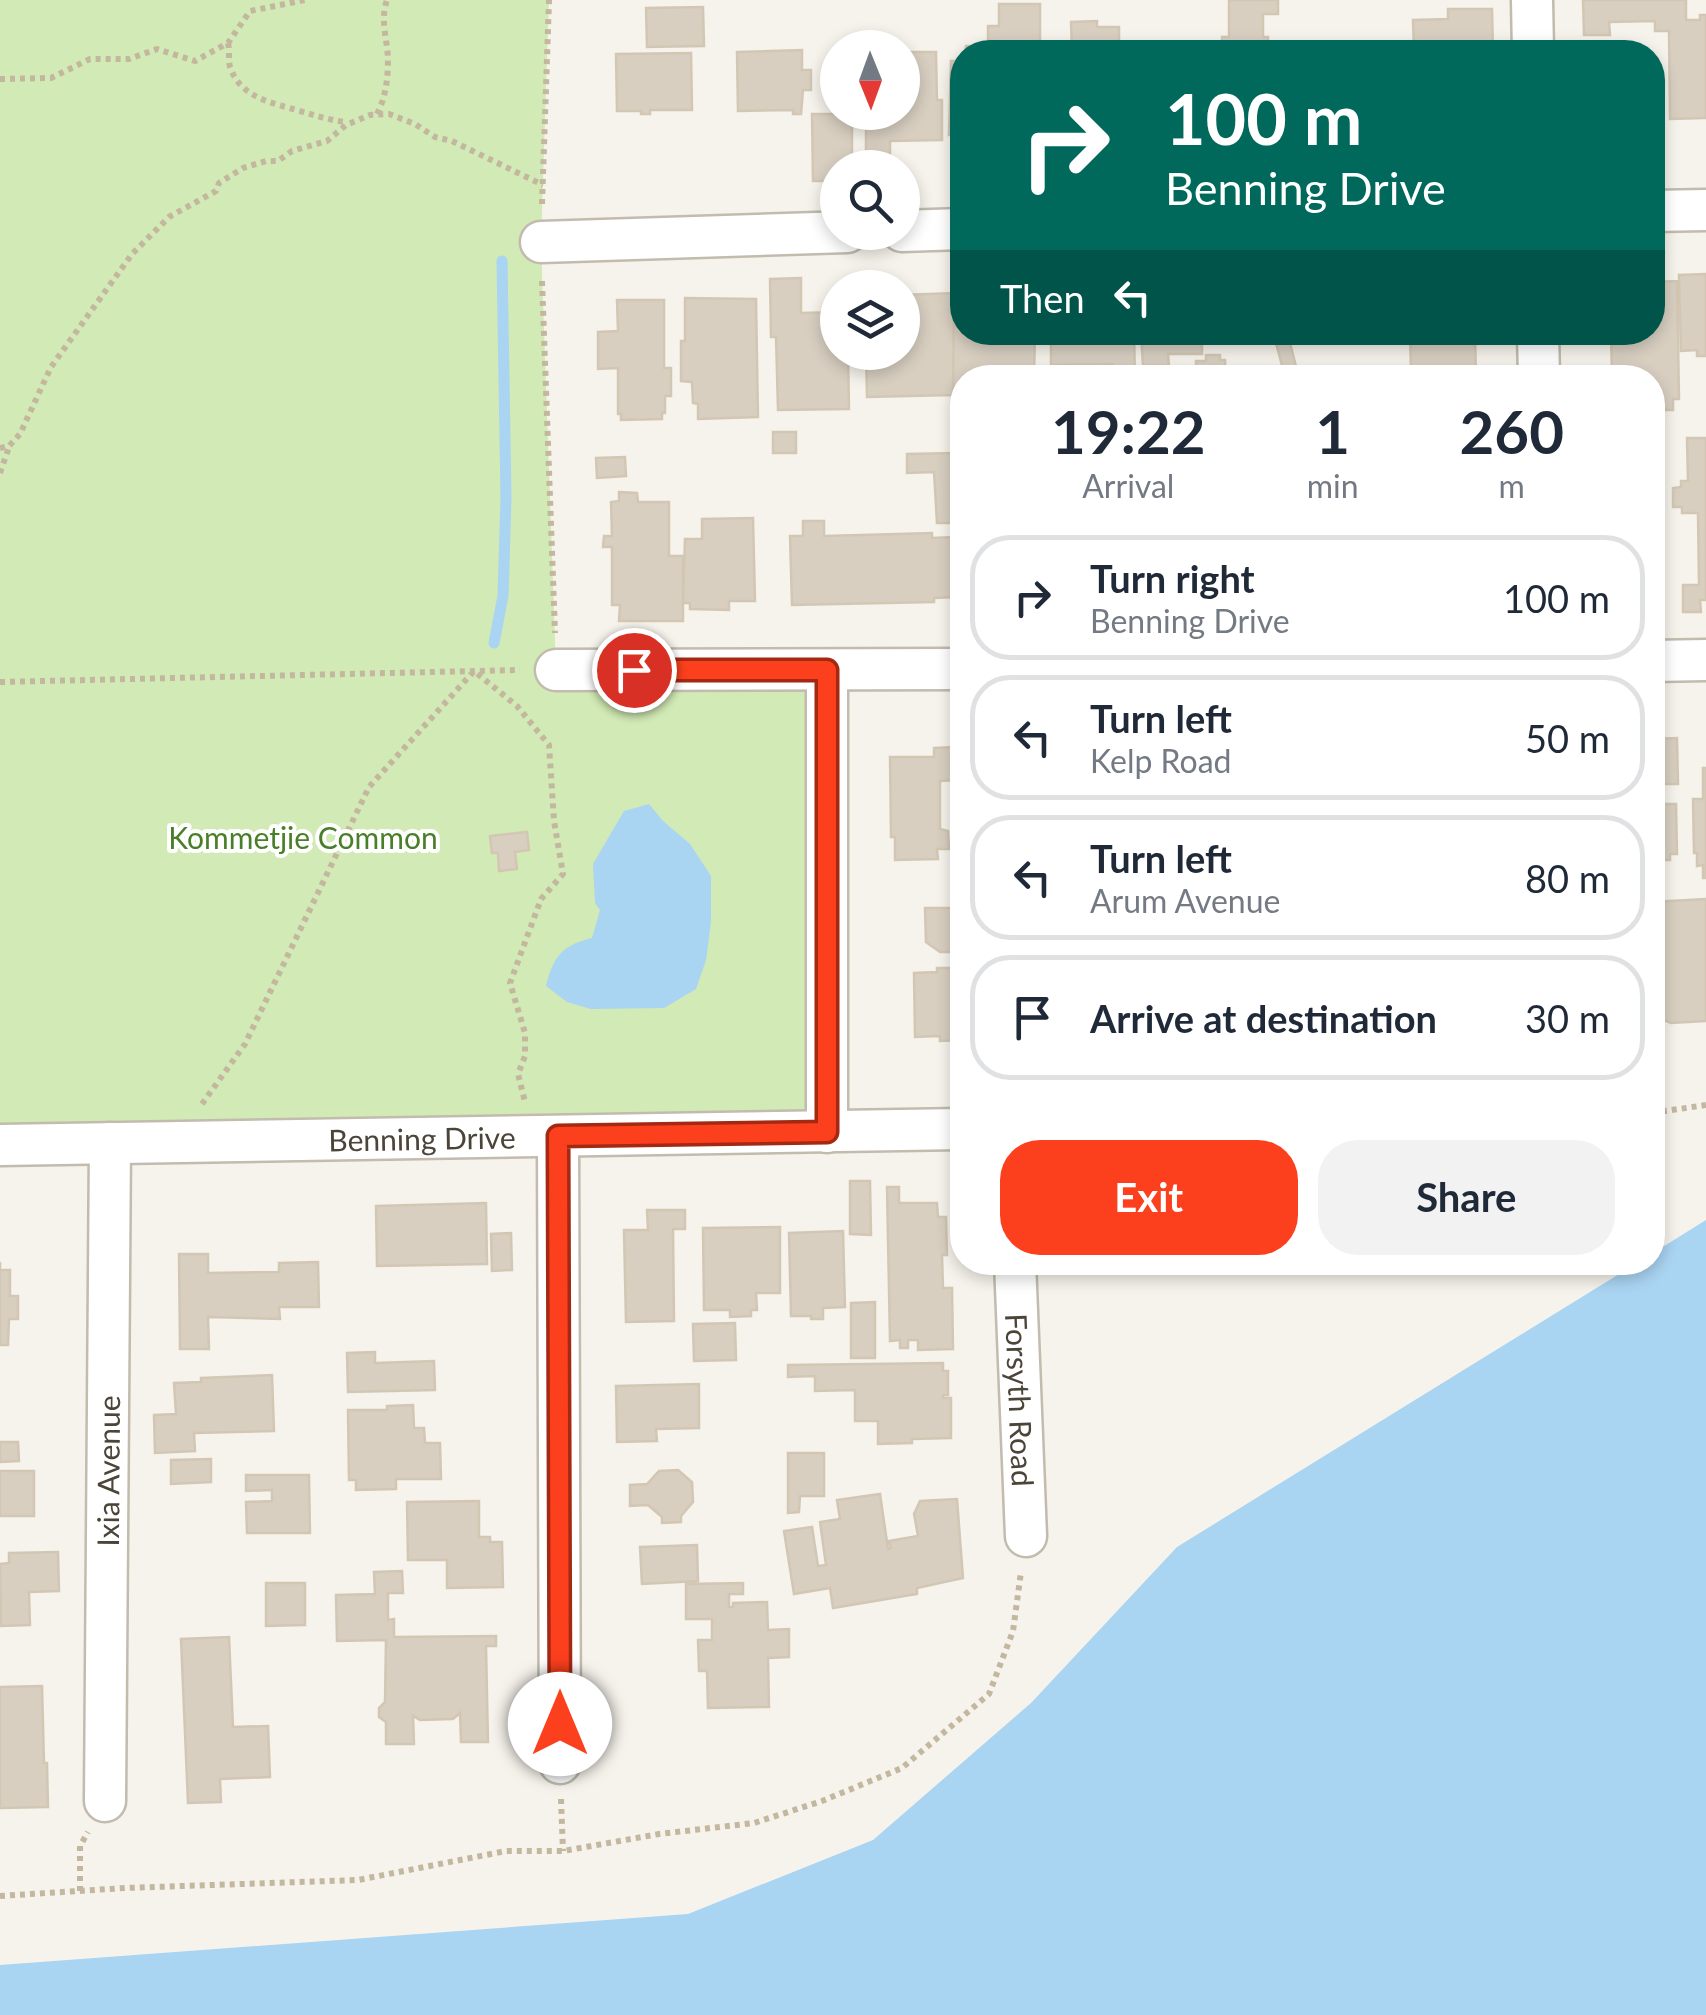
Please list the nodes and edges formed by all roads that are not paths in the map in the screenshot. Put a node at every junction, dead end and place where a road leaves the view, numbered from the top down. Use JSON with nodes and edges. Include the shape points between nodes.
{"nodes":[{"id":1,"x":1532,"y":0,"type":"edge"},
{"id":2,"x":1533,"y":40,"type":"edge"},
{"id":3,"x":1706,"y":210,"type":"edge"},
{"id":4,"x":1665,"y":211,"type":"edge"},
{"id":5,"x":950,"y":229,"type":"edge"},
{"id":6,"x":920,"y":230,"type":"edge"},
{"id":7,"x":820,"y":233,"type":"edge"},
{"id":8,"x":541,"y":242,"type":"road end"},
{"id":9,"x":1706,"y":660,"type":"edge"},
{"id":10,"x":1665,"y":661,"type":"edge"},
{"id":11,"x":950,"y":669,"type":"edge"},
{"id":12,"x":556,"y":670,"type":"road end"},
{"id":13,"x":827,"y":670,"type":"junction"},
{"id":14,"x":950,"y":1130,"type":"edge"},
{"id":15,"x":827,"y":1132,"type":"junction"},
{"id":16,"x":546,"y":1137,"type":"junction"},
{"id":17,"x":110,"y":1143,"type":"junction"},
{"id":18,"x":0,"y":1144,"type":"edge"},
{"id":19,"x":1016,"y":1275,"type":"edge"},
{"id":20,"x":1026,"y":1536,"type":"road end"},
{"id":21,"x":560,"y":1762,"type":"road end"},
{"id":22,"x":106,"y":1800,"type":"road end"}],
"edges":[{"from":1,"to":2,"type":"street"},
{"from":3,"to":4,"type":"street"},
{"from":5,"to":6,"type":"street"},
{"from":7,"to":8,"type":"street"},
{"from":9,"to":10,"type":"street"},
{"from":11,"to":13,"type":"street"},
{"from":12,"to":13,"type":"street"},
{"from":13,"to":15,"type":"street"},
{"from":14,"to":15,"type":"street","name":"Benning Drive"},
{"from":15,"to":16,"type":"street","name":"Benning Drive"},
{"from":16,"to":17,"type":"street","name":"Benning Drive"},
{"from":16,"to":21,"type":"street"},
{"from":17,"to":18,"type":"street","name":"Benning Drive"},
{"from":17,"to":22,"type":"street","name":"Ixia Avenue"},
{"from":19,"to":20,"type":"street","name":"Forsyth Road"}]}
